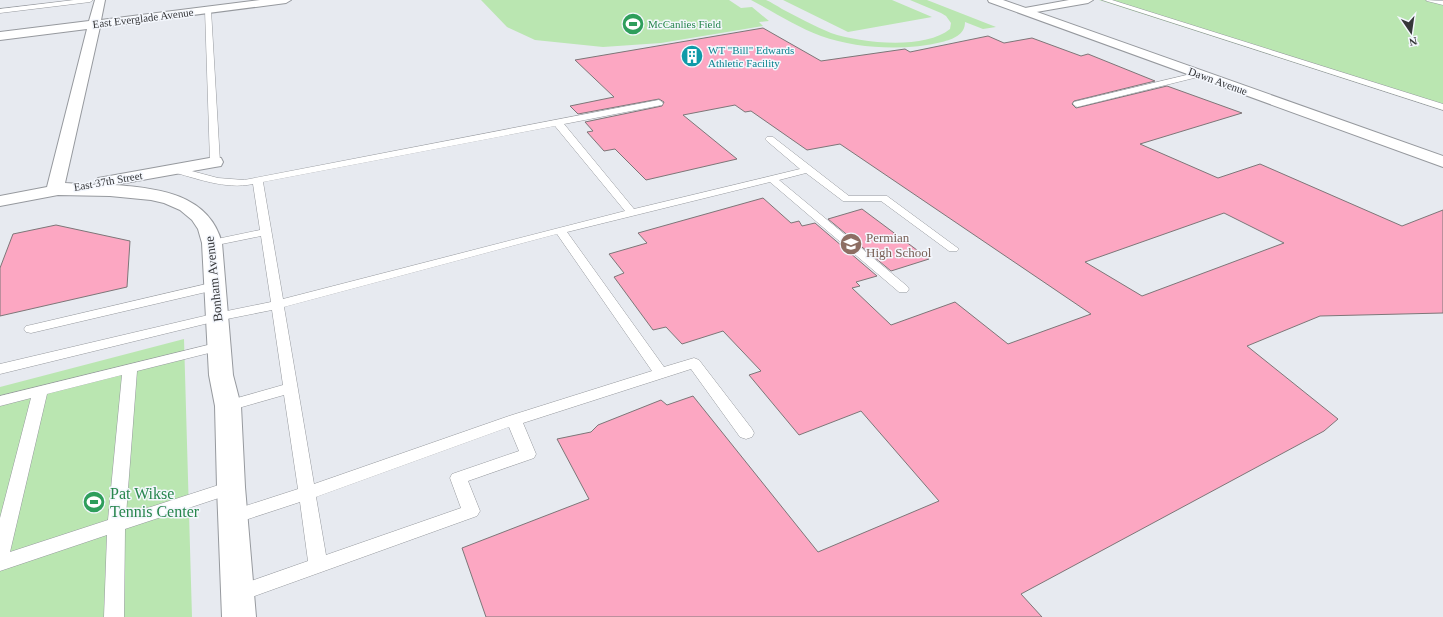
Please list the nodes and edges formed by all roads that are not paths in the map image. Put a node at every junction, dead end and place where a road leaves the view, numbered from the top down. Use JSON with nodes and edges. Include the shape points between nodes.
{"nodes":[{"id":1,"x":90,"y":0,"type":"edge"},
{"id":2,"x":100,"y":0,"type":"edge"},
{"id":3,"x":286,"y":0,"type":"edge"},
{"id":4,"x":994,"y":0,"type":"edge"},
{"id":5,"x":1088,"y":0,"type":"edge"},
{"id":6,"x":1106,"y":0,"type":"edge"},
{"id":7,"x":1429,"y":0,"type":"edge"},
{"id":8,"x":1443,"y":3,"type":"edge"},
{"id":9,"x":0,"y":10,"type":"edge"},
{"id":10,"x":208,"y":10,"type":"junction"},
{"id":11,"x":1025,"y":12,"type":"junction"},
{"id":12,"x":94,"y":24,"type":"junction"},
{"id":13,"x":0,"y":36,"type":"edge"},
{"id":14,"x":1198,"y":74,"type":"junction"},
{"id":15,"x":659,"y":103,"type":"dead end"},
{"id":16,"x":1077,"y":104,"type":"dead end"},
{"id":17,"x":1443,"y":107,"type":"edge"},
{"id":18,"x":558,"y":123,"type":"junction"},
{"id":19,"x":770,"y":139,"type":"dead end"},
{"id":20,"x":215,"y":162,"type":"joint"},
{"id":21,"x":1443,"y":162,"type":"edge"},
{"id":22,"x":173,"y":170,"type":"junction"},
{"id":23,"x":808,"y":170,"type":"junction"},
{"id":24,"x":772,"y":179,"type":"junction"},
{"id":25,"x":258,"y":181,"type":"junction"},
{"id":26,"x":55,"y":190,"type":"junction"},
{"id":27,"x":0,"y":201,"type":"edge"},
{"id":28,"x":632,"y":213,"type":"junction"},
{"id":29,"x":560,"y":230,"type":"junction"},
{"id":30,"x":266,"y":232,"type":"junction"},
{"id":31,"x":212,"y":243,"type":"junction"},
{"id":32,"x":953,"y":249,"type":"dead end"},
{"id":33,"x":215,"y":286,"type":"junction"},
{"id":34,"x":903,"y":288,"type":"dead end"},
{"id":35,"x":277,"y":304,"type":"junction"},
{"id":36,"x":217,"y":317,"type":"junction"},
{"id":37,"x":31,"y":329,"type":"dead end"},
{"id":38,"x":220,"y":346,"type":"junction"},
{"id":39,"x":130,"y":368,"type":"junction"},
{"id":40,"x":0,"y":369,"type":"edge"},
{"id":41,"x":661,"y":373,"type":"junction"},
{"id":42,"x":291,"y":388,"type":"junction"},
{"id":43,"x":40,"y":391,"type":"junction"},
{"id":44,"x":0,"y":401,"type":"edge"},
{"id":45,"x":228,"y":406,"type":"junction"},
{"id":46,"x":514,"y":420,"type":"junction"},
{"id":47,"x":746,"y":433,"type":"dead end"},
{"id":48,"x":231,"y":487,"type":"junction"},
{"id":49,"x":307,"y":493,"type":"junction"},
{"id":50,"x":233,"y":517,"type":"junction"},
{"id":51,"x":116,"y":525,"type":"junction"},
{"id":52,"x":0,"y":554,"type":"edge"},
{"id":53,"x":0,"y":563,"type":"edge"},
{"id":54,"x":318,"y":565,"type":"junction"},
{"id":55,"x":238,"y":594,"type":"junction"},
{"id":56,"x":114,"y":617,"type":"edge"},
{"id":57,"x":239,"y":617,"type":"edge"}],
"edges":[{"from":1,"to":9,"type":"lane"},
{"from":2,"to":12,"type":"street"},
{"from":3,"to":10,"type":"street","name":"East Everglade Avenue"},
{"from":4,"to":11,"type":"street","name":"Dawn Avenue"},
{"from":5,"to":11,"type":"street"},
{"from":6,"to":17,"type":"lane"},
{"from":7,"to":8,"type":"lane"},
{"from":10,"to":12,"type":"street","name":"East Everglade Avenue"},
{"from":10,"to":20,"type":"lane"},
{"from":11,"to":14,"type":"street","name":"Dawn Avenue"},
{"from":12,"to":13,"type":"street","name":"East Everglade Avenue"},
{"from":12,"to":26,"type":"street"},
{"from":14,"to":16,"type":"lane"},
{"from":14,"to":21,"type":"street","name":"Dawn Avenue"},
{"from":15,"to":18,"type":"lane"},
{"from":18,"to":25,"type":"lane"},
{"from":18,"to":28,"type":"lane"},
{"from":19,"to":23,"type":"lane"},
{"from":20,"to":22,"type":"street","name":"East 37th Street"},
{"from":22,"to":25,"type":"lane","via":[[218,181]]},
{"from":22,"to":26,"type":"street","name":"East 37th Street"},
{"from":23,"to":24,"type":"lane"},
{"from":23,"to":32,"type":"lane","via":[[847,199],[883,198]]},
{"from":24,"to":28,"type":"lane"},
{"from":24,"to":34,"type":"lane"},
{"from":25,"to":30,"type":"lane"},
{"from":26,"to":27,"type":"street","name":"East 37th Street"},
{"from":26,"to":31,"type":"street","name":"Bonham Avenue","via":[[126,191],[169,199],[188,207],[200,216],[209,230]]},
{"from":28,"to":29,"type":"lane"},
{"from":29,"to":35,"type":"lane"},
{"from":29,"to":41,"type":"lane"},
{"from":30,"to":31,"type":"lane"},
{"from":30,"to":35,"type":"lane"},
{"from":31,"to":33,"type":"street","name":"Bonham Avenue"},
{"from":33,"to":36,"type":"street","name":"Bonham Avenue"},
{"from":33,"to":37,"type":"lane"},
{"from":35,"to":36,"type":"lane"},
{"from":35,"to":42,"type":"lane"},
{"from":36,"to":38,"type":"street","name":"Bonham Avenue"},
{"from":36,"to":40,"type":"lane"},
{"from":38,"to":39,"type":"lane"},
{"from":38,"to":45,"type":"street","name":"Bonham Avenue","via":[[221,375]]},
{"from":39,"to":43,"type":"lane"},
{"from":39,"to":51,"type":"lane"},
{"from":41,"to":46,"type":"lane"},
{"from":41,"to":47,"type":"lane","via":[[694,363]]},
{"from":42,"to":45,"type":"lane"},
{"from":42,"to":49,"type":"lane"},
{"from":43,"to":44,"type":"lane"},
{"from":43,"to":52,"type":"lane"},
{"from":45,"to":48,"type":"street","name":"Bonham Avenue"},
{"from":46,"to":49,"type":"lane"},
{"from":46,"to":54,"type":"lane","via":[[528,454],[458,478],[471,511]]},
{"from":48,"to":50,"type":"street","name":"Bonham Avenue"},
{"from":48,"to":51,"type":"lane"},
{"from":49,"to":50,"type":"lane"},
{"from":49,"to":54,"type":"lane"},
{"from":50,"to":55,"type":"street","name":"Bonham Avenue"},
{"from":51,"to":53,"type":"lane"},
{"from":51,"to":56,"type":"lane"},
{"from":54,"to":55,"type":"lane"},
{"from":55,"to":57,"type":"street","name":"Bonham Avenue"}]}
